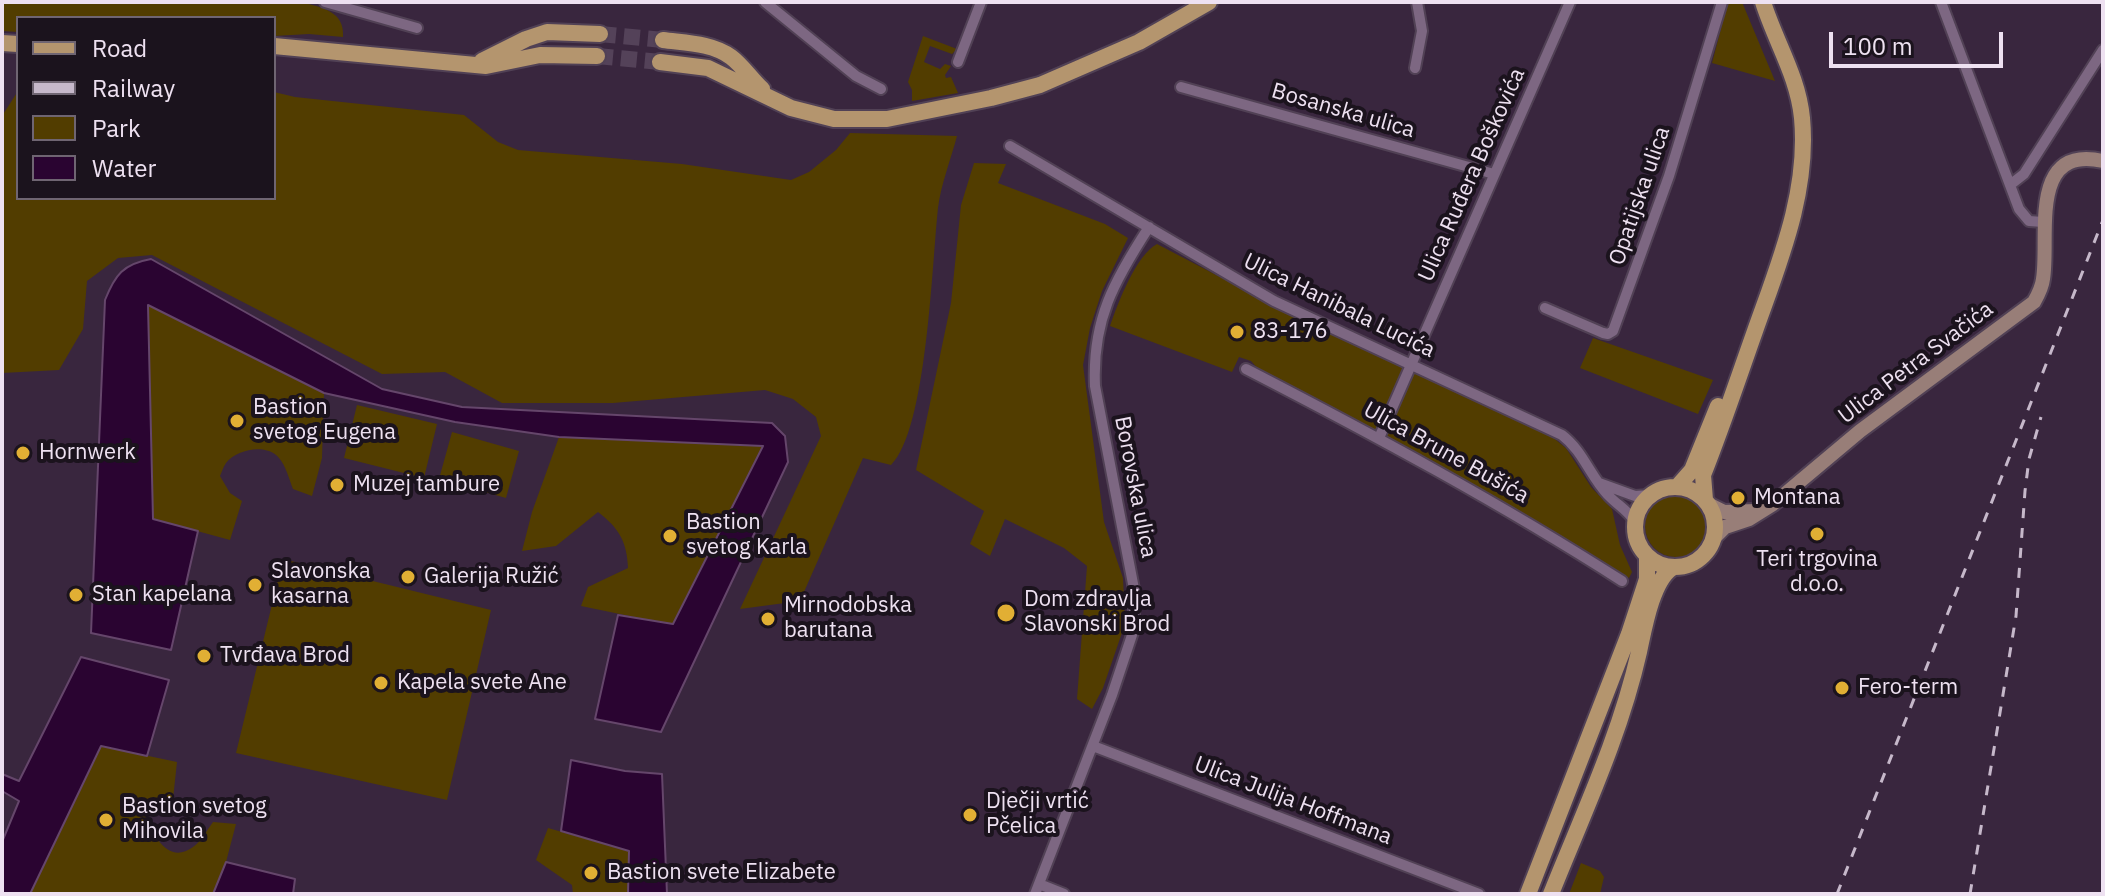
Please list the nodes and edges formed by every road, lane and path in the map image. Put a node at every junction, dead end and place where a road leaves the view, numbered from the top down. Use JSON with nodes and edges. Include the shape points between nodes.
{"nodes":[{"id":1,"x":325,"y":2,"type":"edge"},
{"id":2,"x":765,"y":2,"type":"edge"},
{"id":3,"x":981,"y":2,"type":"edge"},
{"id":4,"x":1209,"y":2,"type":"edge"},
{"id":5,"x":1417,"y":2,"type":"edge"},
{"id":6,"x":1570,"y":2,"type":"edge"},
{"id":7,"x":1722,"y":2,"type":"edge"},
{"id":8,"x":1941,"y":2,"type":"edge"},
{"id":9,"x":1763,"y":3,"type":"edge"},
{"id":10,"x":417,"y":28,"type":"dead end"},
{"id":11,"x":600,"y":34,"type":"tunnel mouth"},
{"id":12,"x":663,"y":40,"type":"tunnel mouth"},
{"id":13,"x":276,"y":46,"type":"edge"},
{"id":14,"x":2103,"y":50,"type":"edge"},
{"id":15,"x":597,"y":56,"type":"tunnel mouth"},
{"id":16,"x":660,"y":62,"type":"tunnel mouth"},
{"id":17,"x":958,"y":62,"type":"dead end"},
{"id":18,"x":465,"y":63,"type":"junction"},
{"id":19,"x":1415,"y":68,"type":"dead end"},
{"id":20,"x":1181,"y":87,"type":"dead end"},
{"id":21,"x":881,"y":89,"type":"dead end"},
{"id":22,"x":775,"y":101,"type":"junction"},
{"id":23,"x":1010,"y":146,"type":"dead end"},
{"id":24,"x":2103,"y":161,"type":"edge"},
{"id":25,"x":1494,"y":174,"type":"junction"},
{"id":26,"x":2010,"y":185,"type":"junction"},
{"id":27,"x":2043,"y":222,"type":"junction"},
{"id":28,"x":1149,"y":227,"type":"junction"},
{"id":29,"x":1545,"y":308,"type":"dead end"},
{"id":30,"x":1754,"y":333,"type":"junction"},
{"id":31,"x":1410,"y":365,"type":"junction"},
{"id":32,"x":1246,"y":369,"type":"dead end"},
{"id":33,"x":1379,"y":438,"type":"junction"},
{"id":34,"x":1599,"y":483,"type":"junction"},
{"id":35,"x":1677,"y":487,"type":"junction"},
{"id":36,"x":1650,"y":495,"type":"junction"},
{"id":37,"x":1707,"y":502,"type":"junction"},
{"id":38,"x":1760,"y":511,"type":"junction"},
{"id":39,"x":1635,"y":522,"type":"junction"},
{"id":40,"x":1714,"y":538,"type":"junction"},
{"id":41,"x":1647,"y":556,"type":"junction"},
{"id":42,"x":1672,"y":568,"type":"junction"},
{"id":43,"x":1622,"y":581,"type":"dead end"},
{"id":44,"x":1093,"y":746,"type":"junction"},
{"id":45,"x":1037,"y":889,"type":"edge"},
{"id":46,"x":1064,"y":894,"type":"edge"},
{"id":47,"x":1479,"y":894,"type":"edge"},
{"id":48,"x":1528,"y":894,"type":"edge"},
{"id":49,"x":1551,"y":894,"type":"edge"}],
"edges":[{"from":1,"to":10,"type":"street"},
{"from":2,"to":21,"type":"street","via":[[856,76]]},
{"from":3,"to":17,"type":"street"},
{"from":4,"to":22,"type":"main road","via":[[1079,70],[991,98],[867,120],[834,119]]},
{"from":5,"to":19,"type":"street","via":[[1422,31]]},
{"from":6,"to":25,"type":"street","name":"Ulica Ruđera Boškovića"},
{"from":7,"to":29,"type":"street","name":"Opatijska ulica","via":[[1669,176],[1613,331],[1603,333]]},
{"from":8,"to":26,"type":"street"},
{"from":9,"to":30,"type":"main road","via":[[1800,101],[1803,142],[1790,230]]},
{"from":11,"to":18,"type":"main road","via":[[547,32],[488,59]]},
{"from":12,"to":22,"type":"main road","via":[[722,51]]},
{"from":13,"to":18,"type":"main road"},
{"from":14,"to":26,"type":"street","via":[[2024,174]]},
{"from":15,"to":18,"type":"main road","via":[[550,54],[491,66]]},
{"from":16,"to":22,"type":"main road","via":[[708,68]]},
{"from":20,"to":25,"type":"street","name":"Bosanska ulica"},
{"from":23,"to":28,"type":"street","name":"Ulica Hanibala Lucića"},
{"from":24,"to":27,"type":"main road","name":"Ulica Petra Svačića","via":[[2084,159],[2062,168],[2049,187]]},
{"from":25,"to":31,"type":"street","name":"Ulica Ruđera Boškovića"},
{"from":26,"to":27,"type":"street","via":[[2023,217]]},
{"from":27,"to":38,"type":"main road","name":"Ulica Petra Svačića","via":[[2043,281],[2034,302]]},
{"from":28,"to":31,"type":"street","name":"Ulica Hanibala Lucića","via":[[1274,301]]},
{"from":28,"to":44,"type":"street","name":"Borovska ulica","via":[[1105,306],[1096,341],[1095,386],[1134,608],[1131,641]]},
{"from":30,"to":35,"type":"main road","via":[[1692,470]]},
{"from":30,"to":37,"type":"main road","via":[[1703,475]]},
{"from":31,"to":33,"type":"street","name":"Ulica Ruđera Boškovića"},
{"from":31,"to":34,"type":"street","name":"Ulica Hanibala Lucića","via":[[1562,435]]},
{"from":32,"to":33,"type":"street","name":"Ulica Brune Bušića"},
{"from":33,"to":43,"type":"street","name":"Ulica Brune Bušića"},
{"from":34,"to":36,"type":"street","via":[[1635,496]]},
{"from":34,"to":39,"type":"street","name":"Ulica Hanibala Lucića"},
{"from":35,"to":36,"type":"main road"},
{"from":35,"to":37,"type":"main road"},
{"from":36,"to":39,"type":"main road"},
{"from":37,"to":38,"type":"main road","via":[[1730,512]]},
{"from":37,"to":40,"type":"main road","via":[[1714,515]]},
{"from":38,"to":40,"type":"main road","name":"Ulica Petra Svačića"},
{"from":39,"to":41,"type":"main road","via":[[1639,546]]},
{"from":40,"to":42,"type":"main road","via":[[1698,561]]},
{"from":41,"to":42,"type":"main road"},
{"from":41,"to":48,"type":"main road","via":[[1647,579],[1629,634]]},
{"from":42,"to":49,"type":"main road","via":[[1659,584],[1627,703]]},
{"from":44,"to":45,"type":"street","name":"Borovska ulica"},
{"from":44,"to":47,"type":"street","name":"Ulica Julija Hoffmana"},
{"from":45,"to":46,"type":"street"}]}
